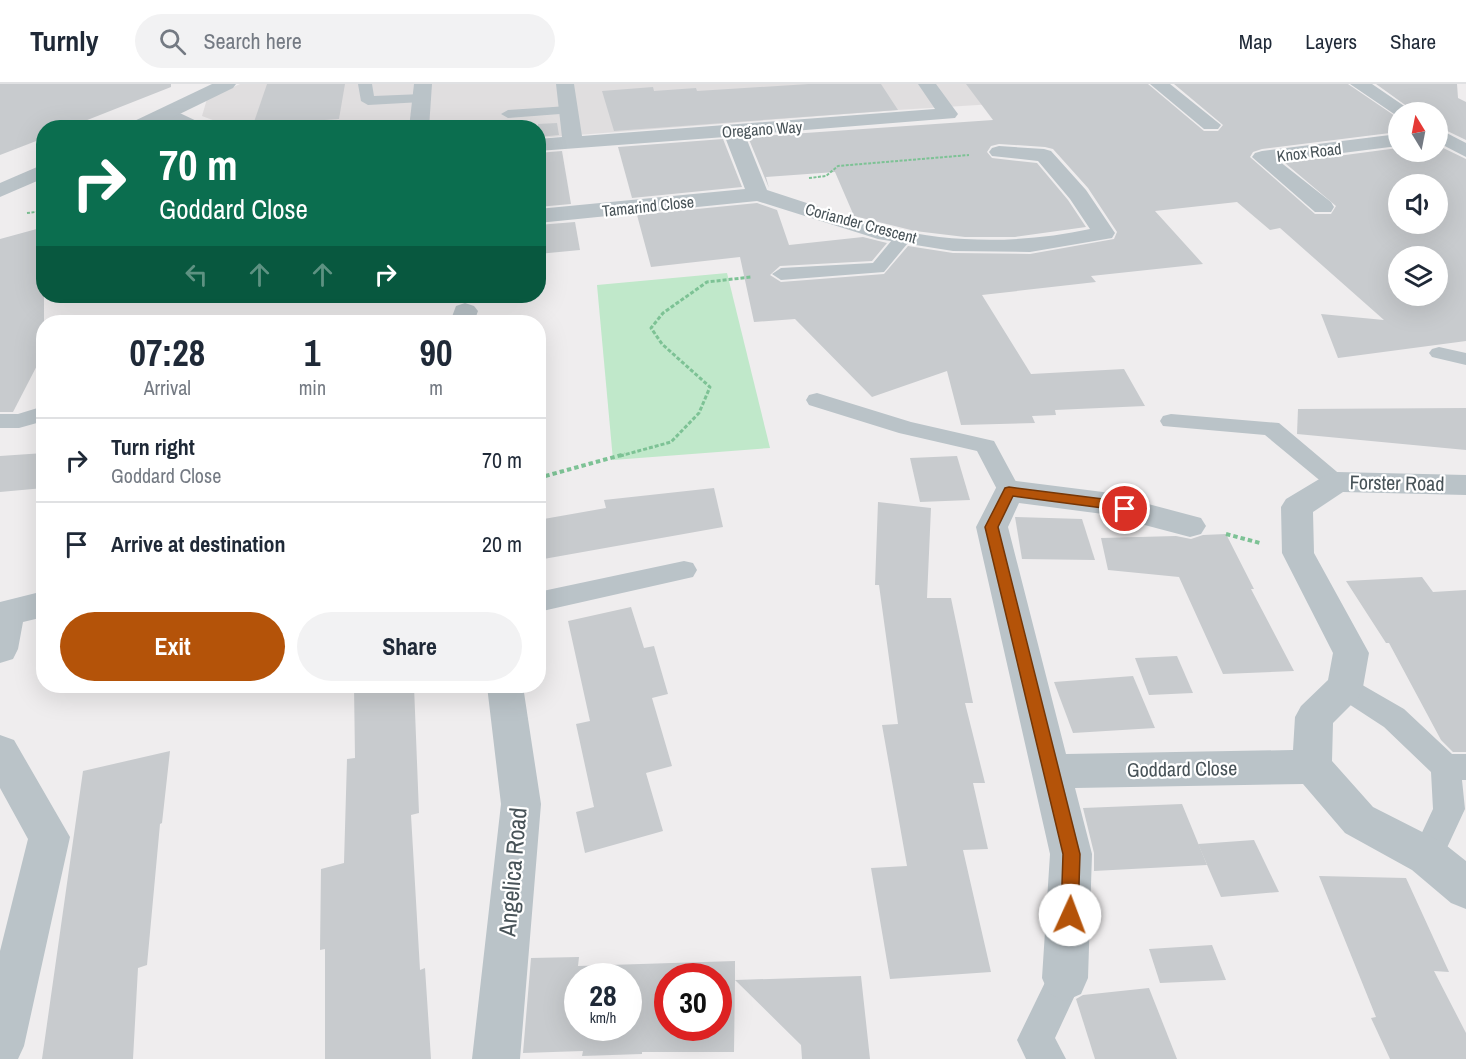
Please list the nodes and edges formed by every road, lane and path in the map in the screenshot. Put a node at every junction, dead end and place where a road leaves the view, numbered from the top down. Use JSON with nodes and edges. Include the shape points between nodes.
{"nodes":[{"id":1,"x":226,"y":84,"type":"edge"},
{"id":2,"x":365,"y":84,"type":"edge"},
{"id":3,"x":565,"y":84,"type":"edge"},
{"id":4,"x":927,"y":84,"type":"edge"},
{"id":5,"x":1159,"y":84,"type":"edge"},
{"id":6,"x":1359,"y":84,"type":"edge"},
{"id":7,"x":422,"y":91,"type":"edge"},
{"id":8,"x":1388,"y":102,"type":"edge"},
{"id":9,"x":568,"y":110,"type":"junction"},
{"id":10,"x":167,"y":113,"type":"junction"},
{"id":11,"x":508,"y":114,"type":"dead end"},
{"id":12,"x":152,"y":120,"type":"edge"},
{"id":13,"x":181,"y":120,"type":"edge"},
{"id":14,"x":419,"y":120,"type":"edge"},
{"id":15,"x":1210,"y":125,"type":"dead end"},
{"id":16,"x":733,"y":131,"type":"junction"},
{"id":17,"x":1388,"y":141,"type":"edge"},
{"id":18,"x":1448,"y":141,"type":"edge"},
{"id":19,"x":573,"y":143,"type":"junction"},
{"id":20,"x":546,"y":145,"type":"edge"},
{"id":21,"x":1466,"y":151,"type":"edge"},
{"id":22,"x":999,"y":152,"type":"joint"},
{"id":23,"x":36,"y":174,"type":"edge"},
{"id":24,"x":756,"y":187,"type":"junction"},
{"id":25,"x":0,"y":191,"type":"edge"},
{"id":26,"x":1323,"y":207,"type":"dead end"},
{"id":27,"x":546,"y":215,"type":"edge"},
{"id":28,"x":903,"y":238,"type":"junction"},
{"id":29,"x":781,"y":274,"type":"joint"},
{"id":30,"x":1439,"y":353,"type":"dead end"},
{"id":31,"x":1466,"y":359,"type":"edge"},
{"id":32,"x":818,"y":400,"type":"dead end"},
{"id":33,"x":36,"y":416,"type":"edge"},
{"id":34,"x":0,"y":421,"type":"edge"},
{"id":35,"x":1171,"y":421,"type":"dead end"},
{"id":36,"x":546,"y":476,"type":"edge"},
{"id":37,"x":1337,"y":482,"type":"junction"},
{"id":38,"x":1466,"y":485,"type":"edge"},
{"id":39,"x":1009,"y":491,"type":"junction"},
{"id":40,"x":1190,"y":526,"type":"joint"},
{"id":41,"x":1298,"y":553,"type":"junction"},
{"id":42,"x":684,"y":570,"type":"dead end"},
{"id":43,"x":546,"y":600,"type":"edge"},
{"id":44,"x":36,"y":606,"type":"edge"},
{"id":45,"x":4,"y":615,"type":"edge"},
{"id":46,"x":0,"y":649,"type":"edge"},
{"id":47,"x":1345,"y":687,"type":"junction"},
{"id":48,"x":506,"y":693,"type":"edge"},
{"id":49,"x":0,"y":752,"type":"edge"},
{"id":50,"x":1312,"y":767,"type":"junction"},
{"id":51,"x":1456,"y":767,"type":"edge"},
{"id":52,"x":1052,"y":771,"type":"junction"},
{"id":53,"x":1427,"y":856,"type":"junction"},
{"id":54,"x":1466,"y":888,"type":"edge"},
{"id":55,"x":1065,"y":978,"type":"joint"},
{"id":56,"x":0,"y":1046,"type":"edge"},
{"id":57,"x":496,"y":1059,"type":"edge"},
{"id":58,"x":1047,"y":1059,"type":"edge"}],
"edges":[{"from":1,"to":10,"type":"street"},
{"from":2,"to":7,"type":"lane","via":[[368,101]]},
{"from":3,"to":9,"type":"street"},
{"from":4,"to":16,"type":"street","name":"Oregano Way","via":[[948,114]]},
{"from":5,"to":15,"type":"street"},
{"from":6,"to":8,"type":"street"},
{"from":7,"to":14,"type":"street"},
{"from":9,"to":11,"type":"lane"},
{"from":9,"to":19,"type":"street"},
{"from":10,"to":12,"type":"street"},
{"from":10,"to":13,"type":"street"},
{"from":16,"to":19,"type":"street","name":"Oregano Way"},
{"from":16,"to":24,"type":"street"},
{"from":17,"to":26,"type":"street","name":"Knox Road","via":[[1262,157]]},
{"from":18,"to":21,"type":"street"},
{"from":19,"to":20,"type":"street","name":"Oregano Way"},
{"from":22,"to":24,"type":"path","via":[[838,166],[826,176]]},
{"from":22,"to":28,"type":"street","name":"Coriander Crescent","via":[[1044,155],[1104,234],[1071,241],[991,247]]},
{"from":23,"to":25,"type":"street"},
{"from":24,"to":27,"type":"street","name":"Tamarind Close"},
{"from":24,"to":28,"type":"street","name":"Coriander Crescent"},
{"from":28,"to":29,"type":"lane","via":[[878,268]]},
{"from":29,"to":36,"type":"path","via":[[707,282],[663,313],[651,328],[662,344],[710,387],[699,413],[671,442]]},
{"from":30,"to":31,"type":"lane"},
{"from":32,"to":39,"type":"lane","via":[[907,428],[987,446]]},
{"from":33,"to":34,"type":"lane"},
{"from":35,"to":37,"type":"lane","via":[[1271,428]]},
{"from":37,"to":38,"type":"street","name":"Forster Road"},
{"from":37,"to":41,"type":"street","name":"Forster Road","via":[[1297,507]]},
{"from":39,"to":40,"type":"street","via":[[1103,503]]},
{"from":39,"to":52,"type":"street","via":[[992,527]]},
{"from":40,"to":41,"type":"path"},
{"from":41,"to":47,"type":"street","name":"Forster Road","via":[[1351,653]]},
{"from":42,"to":43,"type":"lane"},
{"from":44,"to":45,"type":"street"},
{"from":45,"to":46,"type":"street"},
{"from":47,"to":50,"type":"street","via":[[1314,717]]},
{"from":47,"to":51,"type":"lane","via":[[1394,718]]},
{"from":48,"to":57,"type":"street","name":"Angelica Road","via":[[521,804]]},
{"from":49,"to":56,"type":"street","via":[[49,837]]},
{"from":50,"to":52,"type":"street","name":"Goddard Close"},
{"from":50,"to":53,"type":"street","via":[[1359,820]]},
{"from":51,"to":53,"type":"lane","via":[[1449,809]]},
{"from":52,"to":55,"type":"street","via":[[1071,854]]},
{"from":53,"to":54,"type":"street"},
{"from":55,"to":58,"type":"lane","via":[[1035,1040]]}]}
